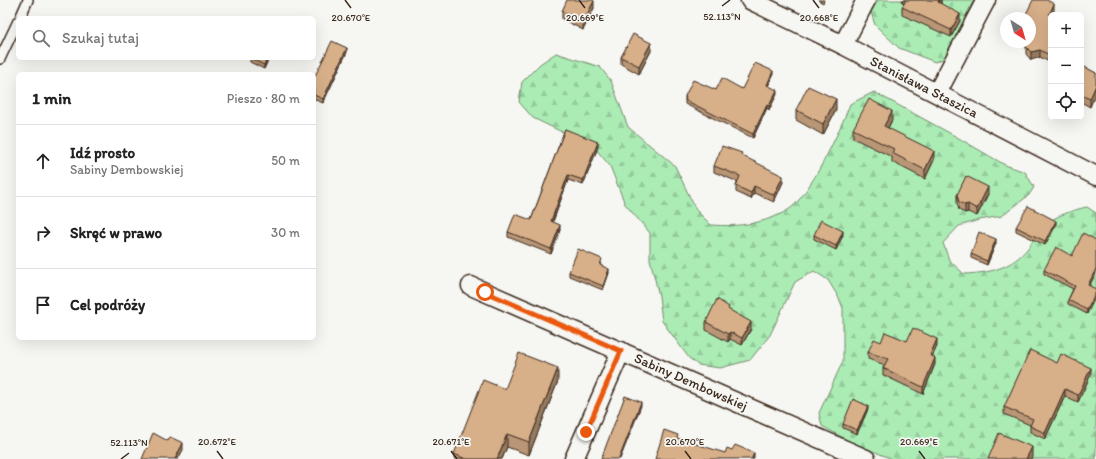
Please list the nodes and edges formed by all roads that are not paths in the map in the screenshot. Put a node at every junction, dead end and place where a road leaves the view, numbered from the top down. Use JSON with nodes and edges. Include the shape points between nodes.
{"nodes":[{"id":1,"x":28,"y":0,"type":"edge"},
{"id":2,"x":750,"y":0,"type":"edge"},
{"id":3,"x":866,"y":0,"type":"edge"},
{"id":4,"x":986,"y":0,"type":"edge"},
{"id":5,"x":21,"y":16,"type":"edge"},
{"id":6,"x":16,"y":25,"type":"edge"},
{"id":7,"x":844,"y":45,"type":"junction"},
{"id":8,"x":0,"y":59,"type":"edge"},
{"id":9,"x":937,"y":93,"type":"junction"},
{"id":10,"x":1096,"y":176,"type":"edge"},
{"id":11,"x":471,"y":286,"type":"dead end"},
{"id":12,"x":621,"y":351,"type":"junction"},
{"id":13,"x":574,"y":459,"type":"edge"},
{"id":14,"x":866,"y":459,"type":"edge"}],
"edges":[{"from":1,"to":5,"type":"lane"},
{"from":2,"to":7,"type":"street","name":"Stanisława Staszica"},
{"from":3,"to":7,"type":"street"},
{"from":4,"to":9,"type":"street"},
{"from":6,"to":8,"type":"lane"},
{"from":7,"to":9,"type":"street","name":"Stanisława Staszica"},
{"from":9,"to":10,"type":"street","name":"Stanisława Staszica"},
{"from":11,"to":12,"type":"street","name":"Sabiny Dembowskiej"},
{"from":12,"to":13,"type":"street"},
{"from":12,"to":14,"type":"street","name":"Sabiny Dembowskiej"}]}
